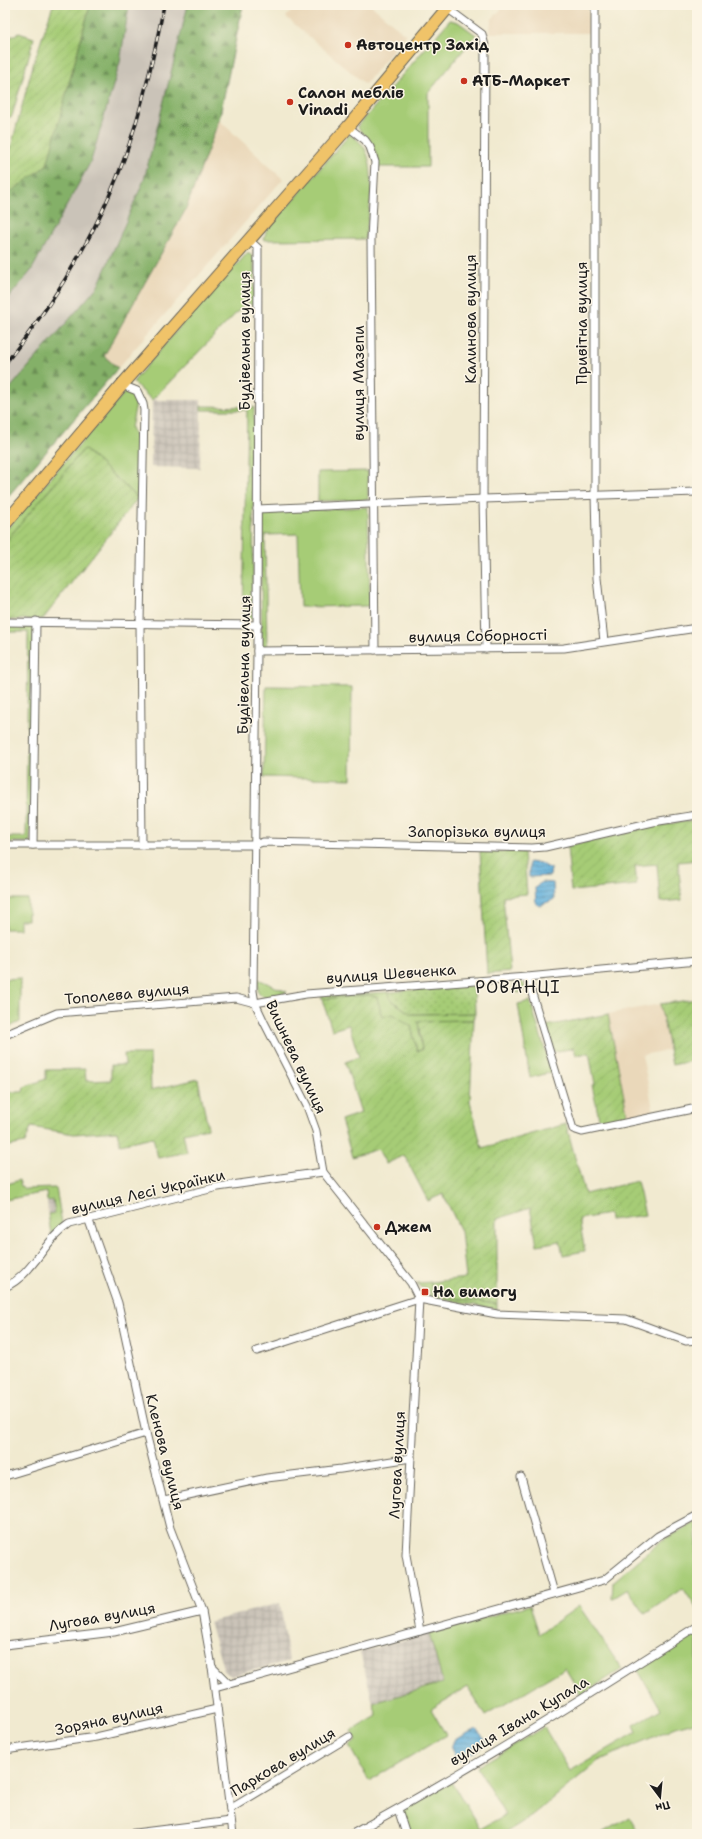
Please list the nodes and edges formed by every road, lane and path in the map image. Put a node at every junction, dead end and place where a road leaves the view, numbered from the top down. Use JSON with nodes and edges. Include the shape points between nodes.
{"nodes":[{"id":1,"x":595,"y":5,"type":"edge"},
{"id":2,"x":448,"y":7,"type":"edge"},
{"id":3,"x":348,"y":127,"type":"junction"},
{"id":4,"x":249,"y":240,"type":"junction"},
{"id":5,"x":122,"y":386,"type":"junction"},
{"id":6,"x":697,"y":492,"type":"edge"},
{"id":7,"x":595,"y":495,"type":"junction"},
{"id":8,"x":483,"y":499,"type":"junction"},
{"id":9,"x":372,"y":503,"type":"junction"},
{"id":10,"x":257,"y":509,"type":"junction"},
{"id":11,"x":5,"y":524,"type":"edge"},
{"id":12,"x":5,"y":622,"type":"edge"},
{"id":13,"x":36,"y":622,"type":"junction"},
{"id":14,"x":140,"y":624,"type":"junction"},
{"id":15,"x":258,"y":625,"type":"junction"},
{"id":16,"x":697,"y":628,"type":"edge"},
{"id":17,"x":604,"y":641,"type":"junction"},
{"id":18,"x":486,"y":649,"type":"junction"},
{"id":19,"x":375,"y":650,"type":"junction"},
{"id":20,"x":258,"y":651,"type":"junction"},
{"id":21,"x":697,"y":815,"type":"edge"},
{"id":22,"x":5,"y":845,"type":"edge"},
{"id":23,"x":33,"y":845,"type":"junction"},
{"id":24,"x":142,"y":845,"type":"junction"},
{"id":25,"x":254,"y":845,"type":"junction"},
{"id":26,"x":697,"y":961,"type":"edge"},
{"id":27,"x":527,"y":977,"type":"junction"},
{"id":28,"x":255,"y":1003,"type":"junction"},
{"id":29,"x":5,"y":1035,"type":"edge"},
{"id":30,"x":697,"y":1108,"type":"edge"},
{"id":31,"x":323,"y":1172,"type":"junction"},
{"id":32,"x":88,"y":1218,"type":"junction"},
{"id":33,"x":5,"y":1287,"type":"edge"},
{"id":34,"x":419,"y":1299,"type":"junction"},
{"id":35,"x":697,"y":1340,"type":"edge"},
{"id":36,"x":257,"y":1351,"type":"dead end"},
{"id":37,"x":146,"y":1433,"type":"junction"},
{"id":38,"x":411,"y":1458,"type":"junction"},
{"id":39,"x":5,"y":1476,"type":"edge"},
{"id":40,"x":521,"y":1477,"type":"dead end"},
{"id":41,"x":164,"y":1500,"type":"junction"},
{"id":42,"x":697,"y":1515,"type":"edge"},
{"id":43,"x":554,"y":1593,"type":"junction"},
{"id":44,"x":202,"y":1611,"type":"junction"},
{"id":45,"x":697,"y":1626,"type":"edge"},
{"id":46,"x":420,"y":1631,"type":"junction"},
{"id":47,"x":5,"y":1645,"type":"edge"},
{"id":48,"x":212,"y":1667,"type":"junction"},
{"id":49,"x":229,"y":1684,"type":"junction"},
{"id":50,"x":215,"y":1688,"type":"junction"},
{"id":51,"x":217,"y":1709,"type":"junction"},
{"id":52,"x":349,"y":1737,"type":"dead end"},
{"id":53,"x":5,"y":1750,"type":"edge"},
{"id":54,"x":230,"y":1809,"type":"junction"},
{"id":55,"x":398,"y":1809,"type":"junction"},
{"id":56,"x":232,"y":1821,"type":"junction"},
{"id":57,"x":127,"y":1834,"type":"edge"},
{"id":58,"x":233,"y":1834,"type":"edge"},
{"id":59,"x":352,"y":1834,"type":"edge"},
{"id":60,"x":406,"y":1834,"type":"edge"}],
"edges":[{"from":1,"to":7,"type":"street","name":"Привітна вулиця"},
{"from":2,"to":3,"type":"main road"},
{"from":2,"to":8,"type":"street","name":"Калинова вулиця","via":[[482,34],[485,46]]},
{"from":3,"to":4,"type":"main road"},
{"from":3,"to":9,"type":"street","name":"вулиця Мазепи","via":[[365,140],[375,162],[371,240]]},
{"from":4,"to":5,"type":"main road"},
{"from":4,"to":10,"type":"street","name":"Будівельна вулиця","via":[[258,248]]},
{"from":5,"to":11,"type":"main road"},
{"from":5,"to":14,"type":"street","via":[[137,391],[144,410]]},
{"from":6,"to":7,"type":"street"},
{"from":7,"to":8,"type":"street"},
{"from":7,"to":17,"type":"street","name":"Привітна вулиця","via":[[597,578]]},
{"from":8,"to":9,"type":"street"},
{"from":8,"to":18,"type":"street","name":"Калинова вулиця"},
{"from":9,"to":10,"type":"street"},
{"from":9,"to":19,"type":"street","name":"вулиця Мазепи"},
{"from":10,"to":15,"type":"street","name":"Будівельна вулиця"},
{"from":12,"to":13,"type":"street"},
{"from":13,"to":14,"type":"street"},
{"from":13,"to":23,"type":"street"},
{"from":14,"to":15,"type":"street"},
{"from":14,"to":24,"type":"street"},
{"from":15,"to":20,"type":"street","name":"Будівельна вулиця"},
{"from":16,"to":17,"type":"street","name":"вулиця Соборності"},
{"from":17,"to":18,"type":"street","name":"вулиця Соборності","via":[[564,648]]},
{"from":18,"to":19,"type":"street","name":"вулиця Соборності"},
{"from":19,"to":20,"type":"street","name":"вулиця Соборності"},
{"from":20,"to":25,"type":"street","name":"Будівельна вулиця"},
{"from":21,"to":25,"type":"street","name":"Запорізька вулиця","via":[[532,848],[263,842]]},
{"from":22,"to":23,"type":"street"},
{"from":23,"to":24,"type":"street"},
{"from":24,"to":25,"type":"street"},
{"from":25,"to":28,"type":"street","name":"Вишнева вулиця"},
{"from":26,"to":27,"type":"street","name":"вулиця Шевченка"},
{"from":27,"to":28,"type":"street","name":"вулиця Шевченка","via":[[306,994]]},
{"from":27,"to":30,"type":"street","via":[[573,1129],[582,1132]]},
{"from":28,"to":29,"type":"street","name":"Тополева вулиця","via":[[236,998],[56,1013]]},
{"from":28,"to":31,"type":"street","name":"Вишнева вулиця","via":[[307,1106],[316,1131]]},
{"from":31,"to":32,"type":"street","name":"вулиця Лесі Українки","via":[[218,1188]]},
{"from":31,"to":34,"type":"street","name":"Вишнева вулиця","via":[[411,1283]]},
{"from":32,"to":33,"type":"street","name":"вулиця Лесі Українки","via":[[60,1230],[20,1278]]},
{"from":32,"to":37,"type":"street","name":"Кленова вулиця","via":[[118,1303]]},
{"from":34,"to":35,"type":"street","via":[[497,1314],[626,1319],[686,1340]]},
{"from":34,"to":36,"type":"street"},
{"from":34,"to":38,"type":"street","name":"Лугова вулиця"},
{"from":37,"to":39,"type":"street"},
{"from":37,"to":41,"type":"street","name":"Кленова вулиця"},
{"from":38,"to":41,"type":"street","via":[[341,1470],[266,1478]]},
{"from":38,"to":46,"type":"street","name":"Лугова вулиця","via":[[406,1555]]},
{"from":40,"to":43,"type":"street"},
{"from":41,"to":44,"type":"street","name":"Кленова вулиця","via":[[170,1528]]},
{"from":42,"to":43,"type":"street","via":[[658,1536],[604,1580]]},
{"from":43,"to":46,"type":"street"},
{"from":44,"to":47,"type":"street","name":"Лугова вулиця","via":[[114,1632]]},
{"from":44,"to":48,"type":"street","name":"Кленова вулиця"},
{"from":45,"to":55,"type":"street","name":"вулиця Івана Купала","via":[[580,1701]]},
{"from":46,"to":49,"type":"street"},
{"from":48,"to":49,"type":"street"},
{"from":48,"to":50,"type":"street","name":"Кленова вулиця"},
{"from":49,"to":50,"type":"street"},
{"from":50,"to":51,"type":"street","name":"Кленова вулиця"},
{"from":51,"to":53,"type":"street","name":"Зоряна вулиця","via":[[96,1737]]},
{"from":51,"to":54,"type":"street","name":"Кленова вулиця"},
{"from":52,"to":54,"type":"street","name":"Паркова вулиця"},
{"from":54,"to":56,"type":"street","name":"Кленова вулиця"},
{"from":55,"to":59,"type":"street","name":"вулиця Івана Купала"},
{"from":55,"to":60,"type":"street"},
{"from":56,"to":57,"type":"street"},
{"from":56,"to":58,"type":"street","name":"Кленова вулиця"}]}
